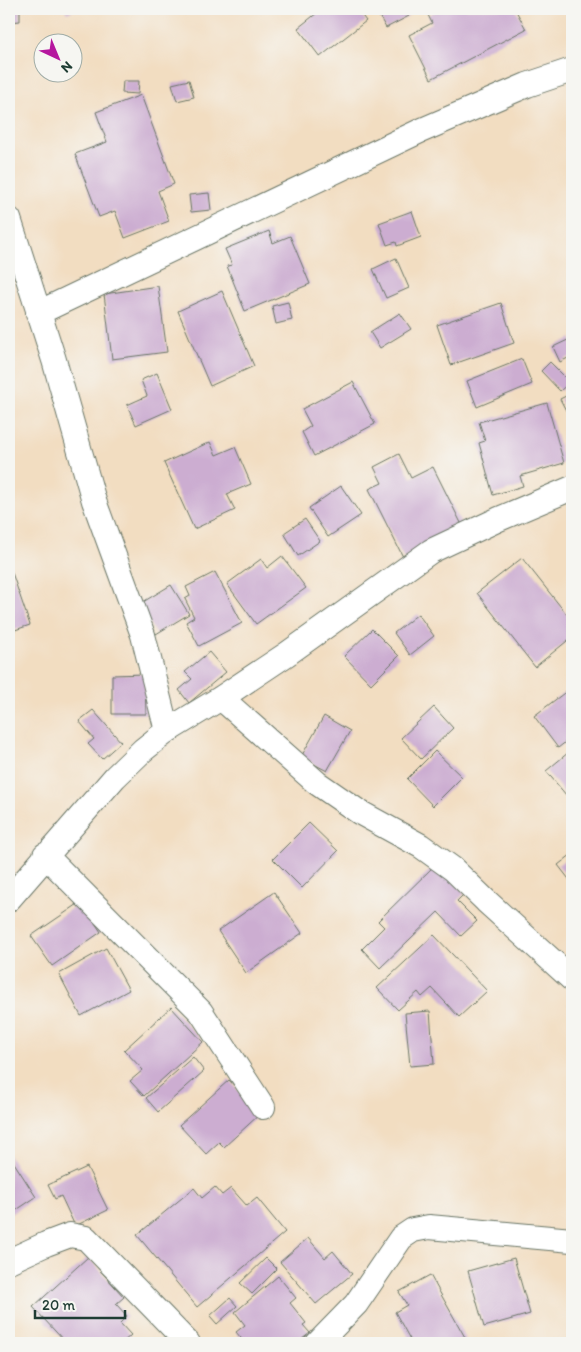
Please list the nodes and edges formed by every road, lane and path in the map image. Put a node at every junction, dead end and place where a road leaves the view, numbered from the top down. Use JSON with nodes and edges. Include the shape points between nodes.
{"nodes":[{"id":1,"x":572,"y":70,"type":"edge"},
{"id":2,"x":9,"y":219,"type":"edge"},
{"id":3,"x":38,"y":313,"type":"junction"},
{"id":4,"x":572,"y":488,"type":"edge"},
{"id":5,"x":221,"y":698,"type":"junction"},
{"id":6,"x":167,"y":730,"type":"junction"},
{"id":7,"x":45,"y":855,"type":"junction"},
{"id":8,"x":9,"y":899,"type":"edge"},
{"id":9,"x":572,"y":979,"type":"edge"},
{"id":10,"x":263,"y":1107,"type":"dead end"},
{"id":11,"x":572,"y":1240,"type":"edge"},
{"id":12,"x":9,"y":1261,"type":"edge"},
{"id":13,"x":188,"y":1343,"type":"edge"},
{"id":14,"x":318,"y":1343,"type":"edge"}],
"edges":[{"from":1,"to":3,"type":"street","via":[[420,131]]},
{"from":2,"to":3,"type":"street"},
{"from":3,"to":6,"type":"street","via":[[94,501],[143,635]]},
{"from":4,"to":5,"type":"street","via":[[431,551]]},
{"from":5,"to":6,"type":"street"},
{"from":5,"to":9,"type":"street","via":[[317,783],[359,812],[422,846],[453,869]]},
{"from":6,"to":7,"type":"street","via":[[114,777]]},
{"from":7,"to":8,"type":"street"},
{"from":7,"to":10,"type":"street","via":[[201,1012]]},
{"from":11,"to":14,"type":"street","via":[[429,1227],[413,1230],[401,1238],[356,1304]]},
{"from":12,"to":13,"type":"street","via":[[70,1235],[86,1238]]}]}
